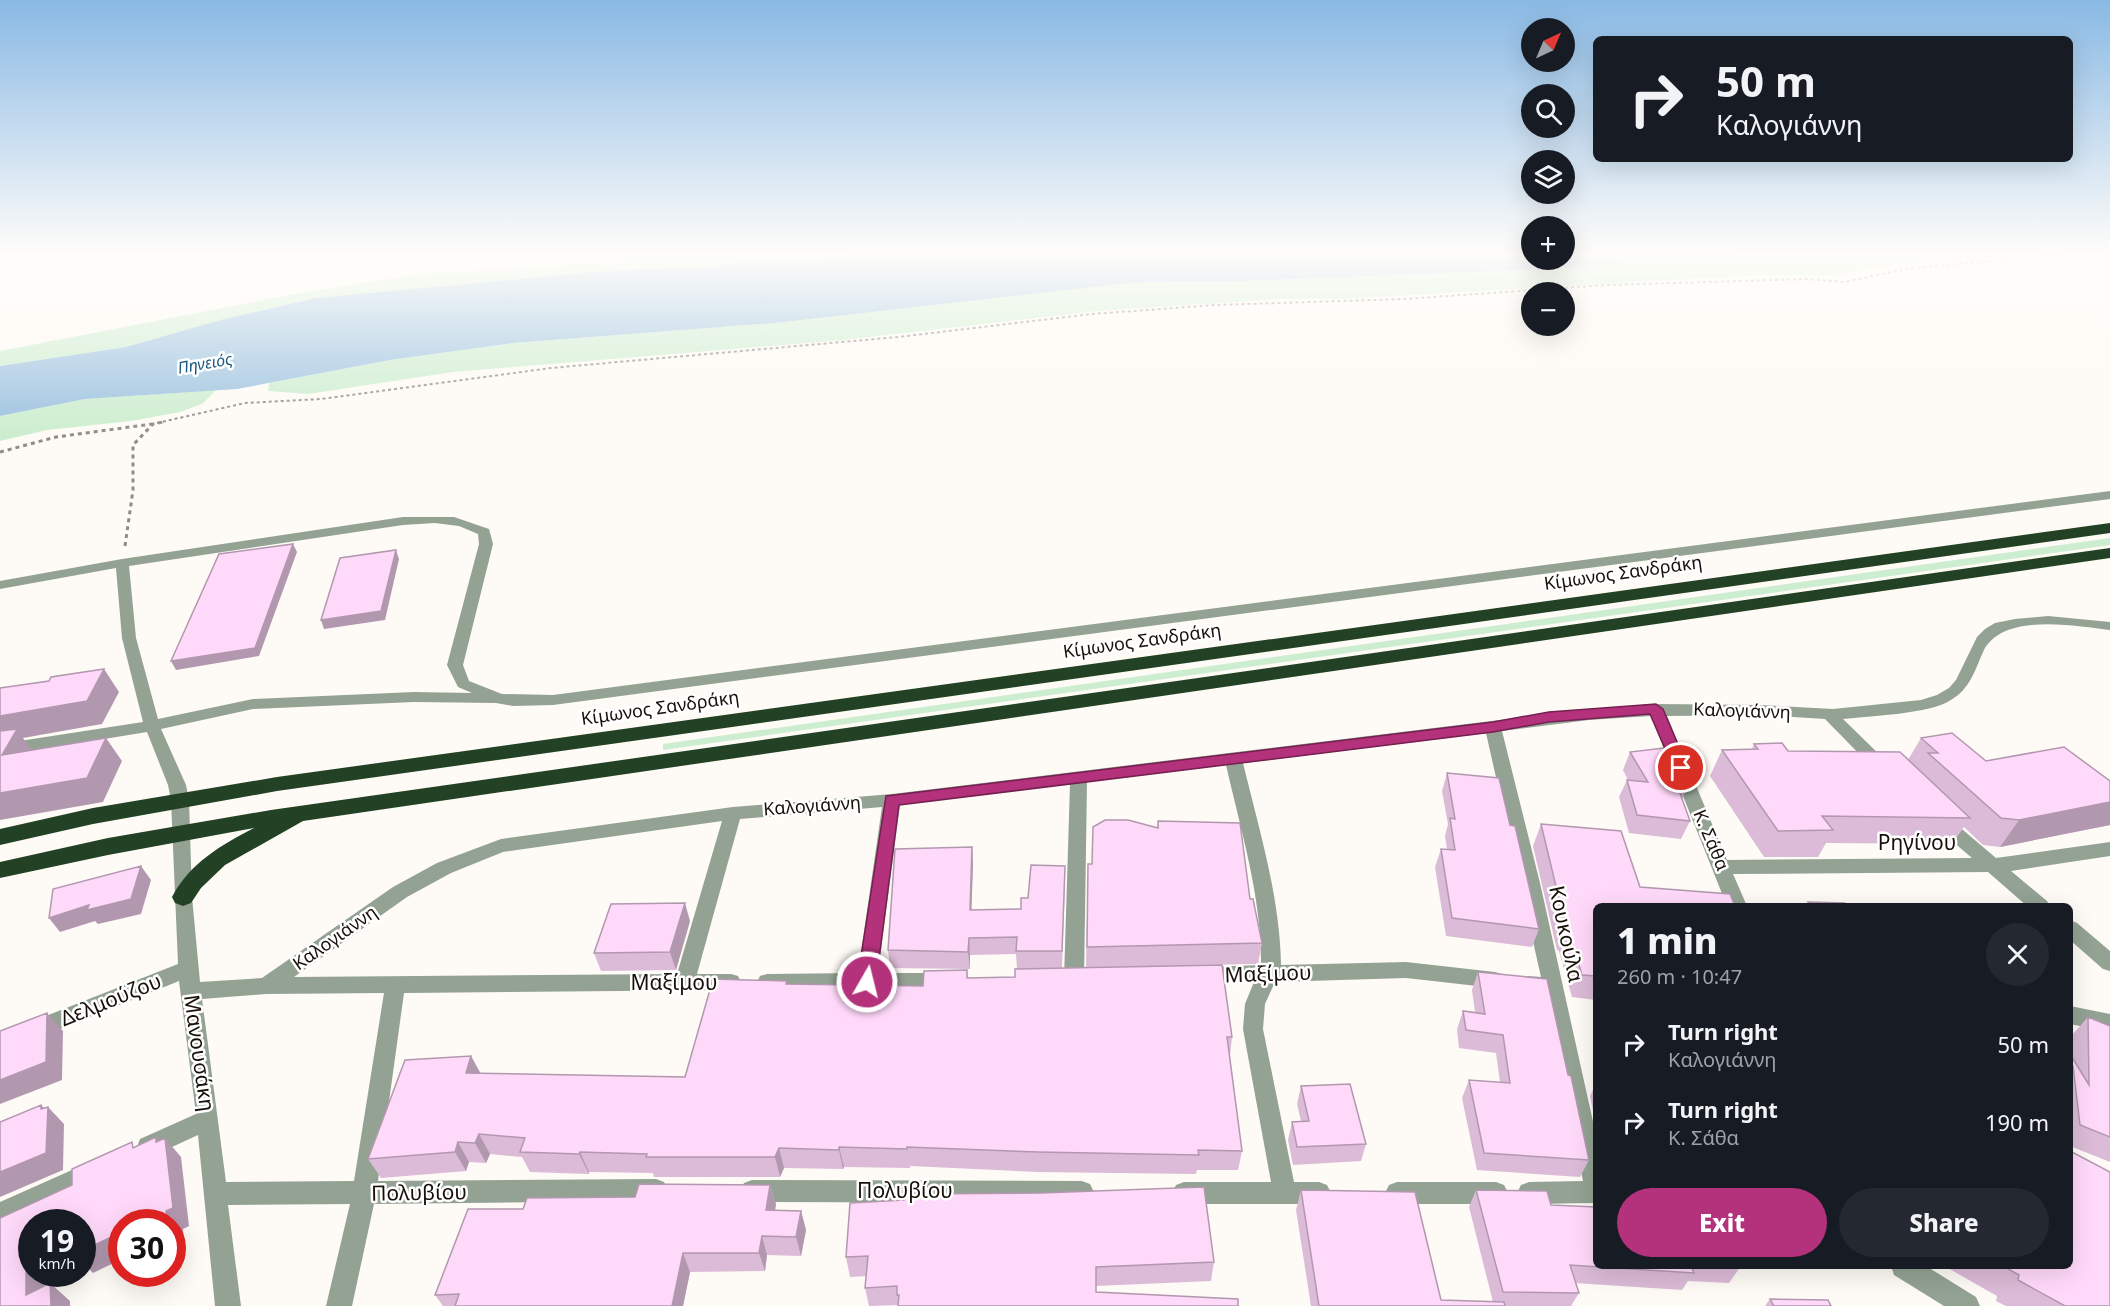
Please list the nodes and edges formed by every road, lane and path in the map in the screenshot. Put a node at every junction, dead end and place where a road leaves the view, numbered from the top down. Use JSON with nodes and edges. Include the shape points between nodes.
{"nodes":[{"id":1,"x":1076,"y":316,"type":"edge"},
{"id":2,"x":153,"y":424,"type":"junction"},
{"id":3,"x":0,"y":452,"type":"edge"},
{"id":4,"x":2110,"y":495,"type":"edge"},
{"id":5,"x":2110,"y":528,"type":"edge"},
{"id":6,"x":2110,"y":553,"type":"edge"},
{"id":7,"x":122,"y":563,"type":"junction"},
{"id":8,"x":0,"y":585,"type":"edge"},
{"id":9,"x":2110,"y":626,"type":"edge"},
{"id":10,"x":499,"y":699,"type":"junction"},
{"id":11,"x":1656,"y":709,"type":"junction"},
{"id":12,"x":1829,"y":714,"type":"junction"},
{"id":13,"x":152,"y":726,"type":"junction"},
{"id":14,"x":1493,"y":727,"type":"junction"},
{"id":15,"x":0,"y":750,"type":"edge"},
{"id":16,"x":1233,"y":758,"type":"junction"},
{"id":17,"x":1079,"y":778,"type":"junction"},
{"id":18,"x":1894,"y":778,"type":"edge"},
{"id":19,"x":180,"y":800,"type":"junction"},
{"id":20,"x":892,"y":800,"type":"junction"},
{"id":21,"x":308,"y":810,"type":"junction"},
{"id":22,"x":1929,"y":810,"type":"edge"},
{"id":23,"x":733,"y":813,"type":"junction"},
{"id":24,"x":181,"y":831,"type":"junction"},
{"id":25,"x":0,"y":837,"type":"edge"},
{"id":26,"x":2110,"y":849,"type":"edge"},
{"id":27,"x":1991,"y":866,"type":"junction"},
{"id":28,"x":1722,"y":867,"type":"junction"},
{"id":29,"x":0,"y":870,"type":"edge"},
{"id":30,"x":183,"y":897,"type":"junction"},
{"id":31,"x":1736,"y":903,"type":"edge"},
{"id":32,"x":2036,"y":903,"type":"edge"},
{"id":33,"x":2073,"y":931,"type":"edge"},
{"id":34,"x":2110,"y":963,"type":"edge"},
{"id":35,"x":188,"y":969,"type":"junction"},
{"id":36,"x":1269,"y":974,"type":"junction"},
{"id":37,"x":1189,"y":976,"type":"edge"},
{"id":38,"x":1097,"y":978,"type":"edge"},
{"id":39,"x":1051,"y":979,"type":"edge"},
{"id":40,"x":1074,"y":979,"type":"junction"},
{"id":41,"x":958,"y":981,"type":"edge"},
{"id":42,"x":685,"y":982,"type":"junction"},
{"id":43,"x":867,"y":982,"type":"junction"},
{"id":44,"x":267,"y":986,"type":"junction"},
{"id":45,"x":395,"y":986,"type":"junction"},
{"id":46,"x":1553,"y":987,"type":"junction"},
{"id":47,"x":191,"y":992,"type":"junction"},
{"id":48,"x":2073,"y":1016,"type":"edge"},
{"id":49,"x":2110,"y":1023,"type":"edge"},
{"id":50,"x":0,"y":1044,"type":"edge"},
{"id":51,"x":208,"y":1119,"type":"junction"},
{"id":52,"x":1593,"y":1176,"type":"edge"},
{"id":53,"x":674,"y":1190,"type":"edge"},
{"id":54,"x":1593,"y":1190,"type":"edge"},
{"id":55,"x":734,"y":1191,"type":"edge"},
{"id":56,"x":1105,"y":1192,"type":"edge"},
{"id":57,"x":1165,"y":1193,"type":"edge"},
{"id":58,"x":1285,"y":1193,"type":"junction"},
{"id":59,"x":1345,"y":1193,"type":"edge"},
{"id":60,"x":1381,"y":1193,"type":"edge"},
{"id":61,"x":215,"y":1194,"type":"junction"},
{"id":62,"x":364,"y":1194,"type":"junction"},
{"id":63,"x":0,"y":1214,"type":"edge"},
{"id":64,"x":1908,"y":1269,"type":"edge"},
{"id":65,"x":228,"y":1306,"type":"edge"},
{"id":66,"x":339,"y":1306,"type":"edge"},
{"id":67,"x":1967,"y":1306,"type":"edge"}],
"edges":[{"from":1,"to":2,"type":"path","via":[[898,337],[551,368],[321,399],[245,403]]},
{"from":2,"to":3,"type":"path","via":[[62,435],[25,442]]},
{"from":2,"to":7,"type":"path","via":[[133,445],[133,490]]},
{"from":4,"to":10,"type":"street","via":[[553,700]]},
{"from":5,"to":19,"type":"highway","name":"Κίμωνος Σανδράκη"},
{"from":6,"to":21,"type":"highway","via":[[436,795]]},
{"from":7,"to":8,"type":"street"},
{"from":7,"to":10,"type":"street","via":[[403,521],[439,518],[465,522],[484,532],[486,544],[455,665],[463,684]]},
{"from":7,"to":13,"type":"street","name":"Μανουσάκη","via":[[129,638]]},
{"from":9,"to":12,"type":"street","name":"Καλογιάννη","via":[[2026,620],[1990,631],[1968,673],[1952,693],[1929,704]]},
{"from":10,"to":13,"type":"street","via":[[414,697],[254,704]]},
{"from":11,"to":12,"type":"street","name":"Καλογιάννη"},
{"from":11,"to":14,"type":"street","name":"Καλογιάννη","via":[[1549,717]]},
{"from":11,"to":28,"type":"street","name":"Κ. Σάθα"},
{"from":12,"to":18,"type":"street"},
{"from":13,"to":15,"type":"street"},
{"from":13,"to":19,"type":"street","name":"Μανουσάκη"},
{"from":14,"to":16,"type":"street","name":"Καλογιάννη"},
{"from":14,"to":46,"type":"street","name":"Κουκούλα"},
{"from":16,"to":17,"type":"street","name":"Καλογιάννη"},
{"from":16,"to":36,"type":"street","via":[[1271,934]]},
{"from":17,"to":20,"type":"street","name":"Καλογιάννη"},
{"from":17,"to":40,"type":"street"},
{"from":19,"to":24,"type":"street","name":"Μανουσάκη"},
{"from":19,"to":25,"type":"highway","name":"Κίμωνος Σανδράκη"},
{"from":20,"to":23,"type":"street","name":"Καλογιάννη"},
{"from":20,"to":43,"type":"street"},
{"from":21,"to":24,"type":"highway"},
{"from":21,"to":30,"type":"highway","via":[[228,851],[206,867]]},
{"from":22,"to":27,"type":"street"},
{"from":23,"to":42,"type":"street"},
{"from":23,"to":44,"type":"street","name":"Καλογιάννη","via":[[501,846],[444,868],[400,892]]},
{"from":24,"to":29,"type":"highway"},
{"from":24,"to":30,"type":"street","name":"Μανουσάκη"},
{"from":26,"to":27,"type":"street","name":"Ρηγίνου"},
{"from":27,"to":28,"type":"street","name":"Ρηγίνου"},
{"from":27,"to":32,"type":"street"},
{"from":28,"to":31,"type":"street","name":"Κ. Σάθα"},
{"from":30,"to":35,"type":"street","name":"Μανουσάκη"},
{"from":33,"to":34,"type":"street"},
{"from":35,"to":47,"type":"street","name":"Μανουσάκη"},
{"from":35,"to":50,"type":"street","name":"Δελμούζου"},
{"from":36,"to":37,"type":"street","name":"Μαξίμου"},
{"from":36,"to":46,"type":"street","name":"Μαξίμου","via":[[1406,970]]},
{"from":36,"to":58,"type":"street","via":[[1255,1004],[1254,1040]]},
{"from":38,"to":40,"type":"street"},
{"from":39,"to":40,"type":"street"},
{"from":41,"to":43,"type":"street","name":"Μαξίμου"},
{"from":42,"to":43,"type":"street","name":"Μαξίμου"},
{"from":42,"to":45,"type":"street","name":"Μαξίμου"},
{"from":44,"to":45,"type":"street","name":"Μαξίμου"},
{"from":44,"to":47,"type":"street","name":"Μαξίμου"},
{"from":45,"to":62,"type":"street"},
{"from":46,"to":52,"type":"street","name":"Κουκούλα"},
{"from":47,"to":51,"type":"street","name":"Μανουσάκη"},
{"from":48,"to":49,"type":"street"},
{"from":51,"to":61,"type":"street","name":"Μανουσάκη"},
{"from":51,"to":63,"type":"street"},
{"from":53,"to":62,"type":"street","name":"Πολυβίου"},
{"from":54,"to":60,"type":"street"},
{"from":55,"to":56,"type":"street","name":"Πολυβίου"},
{"from":57,"to":58,"type":"street"},
{"from":58,"to":59,"type":"street"},
{"from":61,"to":62,"type":"street","name":"Πολυβίου"},
{"from":61,"to":65,"type":"street","name":"Μανουσάκη"},
{"from":62,"to":66,"type":"street"},
{"from":64,"to":67,"type":"street"}]}
